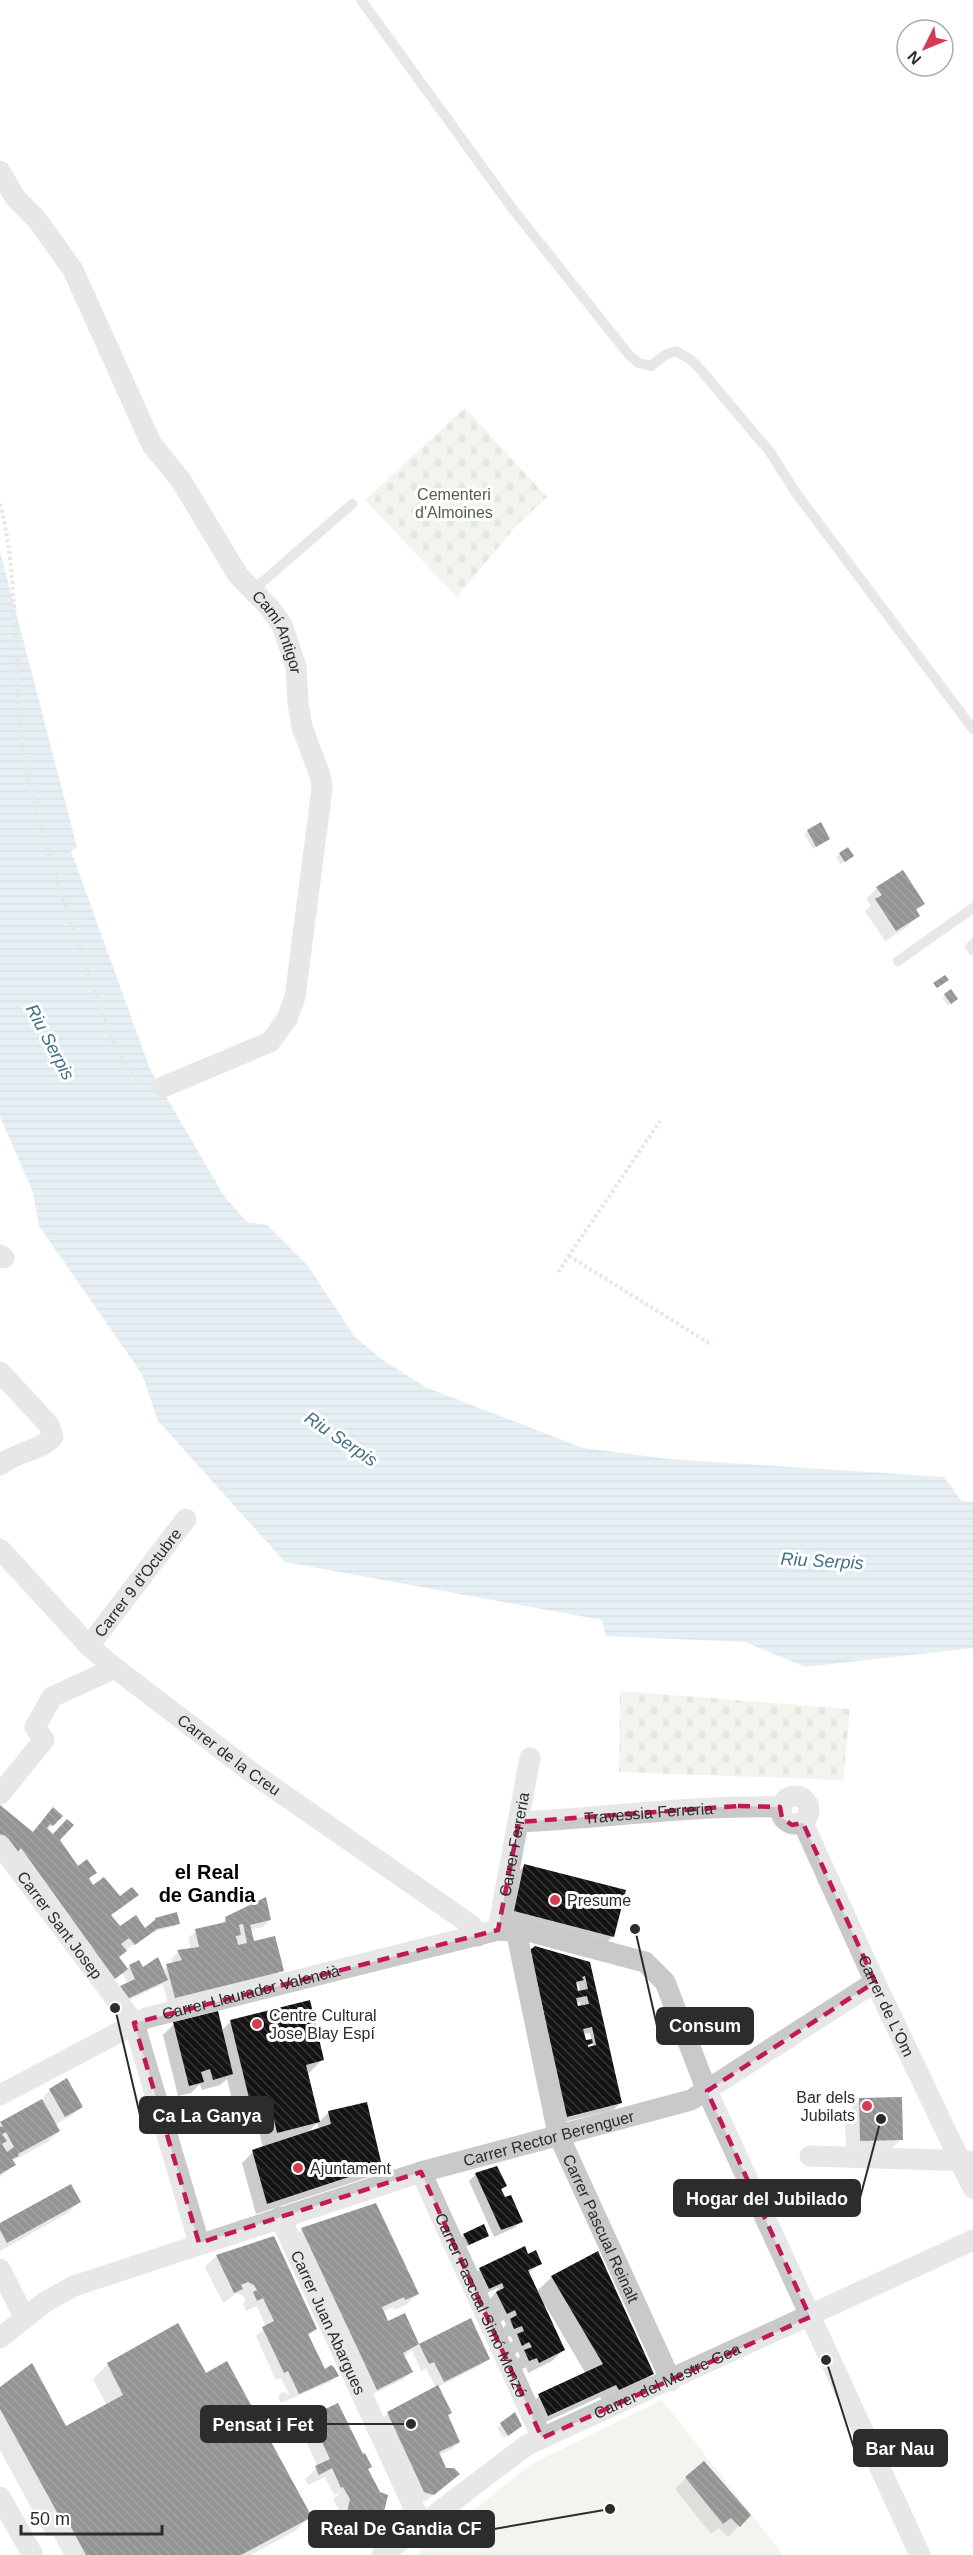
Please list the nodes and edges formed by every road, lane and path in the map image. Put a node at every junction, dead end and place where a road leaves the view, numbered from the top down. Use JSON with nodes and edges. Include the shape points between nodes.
{"nodes":[{"id":1,"x":361,"y":0,"type":"edge"},
{"id":2,"x":0,"y":171,"type":"edge"},
{"id":3,"x":0,"y":504,"type":"edge"},
{"id":4,"x":352,"y":504,"type":"dead end"},
{"id":5,"x":252,"y":591,"type":"junction"},
{"id":6,"x":973,"y":729,"type":"edge"},
{"id":7,"x":973,"y":908,"type":"edge"},
{"id":8,"x":898,"y":961,"type":"dead end"},
{"id":9,"x":163,"y":1087,"type":"joint"},
{"id":10,"x":660,"y":1121,"type":"dead end"},
{"id":11,"x":569,"y":1256,"type":"junction"},
{"id":12,"x":558,"y":1272,"type":"dead end"},
{"id":13,"x":712,"y":1345,"type":"dead end"},
{"id":14,"x":0,"y":1372,"type":"edge"},
{"id":15,"x":0,"y":1465,"type":"edge"},
{"id":16,"x":186,"y":1519,"type":"dead end"},
{"id":17,"x":2,"y":1554,"type":"edge"},
{"id":18,"x":89,"y":1646,"type":"junction"},
{"id":19,"x":115,"y":1668,"type":"junction"},
{"id":20,"x":530,"y":1758,"type":"dead end"},
{"id":21,"x":0,"y":1794,"type":"edge"},
{"id":22,"x":519,"y":1822,"type":"junction"},
{"id":23,"x":803,"y":1823,"type":"joint"},
{"id":24,"x":0,"y":1845,"type":"edge"},
{"id":25,"x":497,"y":1932,"type":"junction"},
{"id":26,"x":875,"y":1982,"type":"junction"},
{"id":27,"x":134,"y":2023,"type":"junction"},
{"id":28,"x":707,"y":2091,"type":"junction"},
{"id":29,"x":0,"y":2095,"type":"edge"},
{"id":30,"x":558,"y":2134,"type":"junction"},
{"id":31,"x":810,"y":2156,"type":"dead end"},
{"id":32,"x":968,"y":2162,"type":"edge"},
{"id":33,"x":421,"y":2172,"type":"junction"},
{"id":34,"x":973,"y":2188,"type":"edge"},
{"id":35,"x":280,"y":2217,"type":"junction"},
{"id":36,"x":973,"y":2240,"type":"edge"},
{"id":37,"x":199,"y":2243,"type":"junction"},
{"id":38,"x":0,"y":2269,"type":"edge"},
{"id":39,"x":24,"y":2317,"type":"junction"},
{"id":40,"x":810,"y":2317,"type":"junction"},
{"id":41,"x":0,"y":2338,"type":"edge"},
{"id":42,"x":670,"y":2381,"type":"junction"},
{"id":43,"x":542,"y":2438,"type":"junction"},
{"id":44,"x":0,"y":2497,"type":"edge"},
{"id":45,"x":422,"y":2525,"type":"junction"},
{"id":46,"x":33,"y":2555,"type":"edge"},
{"id":47,"x":382,"y":2555,"type":"edge"},
{"id":48,"x":920,"y":2555,"type":"edge"}],
"edges":[{"from":1,"to":6,"type":"lane","via":[[512,208],[630,356],[651,366],[670,352],[684,354],[760,438],[796,494]]},
{"from":2,"to":5,"type":"street","name":"Camí Antigor","via":[[14,196],[68,262],[152,445],[180,479],[238,575]]},
{"from":3,"to":9,"type":"path","via":[[13,592],[21,737],[53,870],[126,1065],[149,1088]]},
{"from":4,"to":5,"type":"lane"},
{"from":5,"to":9,"type":"street","name":"Camí Antigor","via":[[269,607],[288,637],[296,667],[302,727],[321,778],[295,997],[287,1019],[270,1042]]},
{"from":7,"to":8,"type":"lane"},
{"from":10,"to":11,"type":"path"},
{"from":11,"to":12,"type":"path"},
{"from":11,"to":13,"type":"path"},
{"from":14,"to":15,"type":"street","via":[[49,1425],[53,1437],[45,1445],[24,1450]]},
{"from":16,"to":18,"type":"street","name":"Carrer 9 d'Octubre"},
{"from":17,"to":18,"type":"street","name":"Carrer de la Creu"},
{"from":18,"to":19,"type":"street","name":"Carrer de la Creu"},
{"from":19,"to":21,"type":"street","via":[[52,1697],[35,1727],[44,1740]]},
{"from":19,"to":25,"type":"street","name":"Carrer de la Creu","via":[[251,1772],[471,1925]]},
{"from":20,"to":22,"type":"street","name":"Carrer Ferreria"},
{"from":22,"to":23,"type":"street","name":"Travessia Ferreria","via":[[738,1806],[780,1807],[782,1818],[792,1825]]},
{"from":22,"to":25,"type":"street","name":"Carrer Ferreria"},
{"from":23,"to":26,"type":"street","name":"Carrer de L'Om"},
{"from":24,"to":27,"type":"street","name":"Carrer Sant Josep"},
{"from":25,"to":27,"type":"street","name":"Carrer Llaurador Valencià"},
{"from":25,"to":28,"type":"street","via":[[645,1962],[665,1982]]},
{"from":25,"to":30,"type":"street","name":"Carrer Pascual Reinalt"},
{"from":26,"to":28,"type":"street","name":"Carrer Rector Berenguer"},
{"from":26,"to":32,"type":"street","name":"Carrer de L'Om"},
{"from":27,"to":29,"type":"street","name":"Carrer Llaurador Valencià"},
{"from":27,"to":37,"type":"street","name":"Carrer Sant Josep"},
{"from":28,"to":30,"type":"street","name":"Carrer Rector Berenguer","via":[[691,2100]]},
{"from":28,"to":40,"type":"street"},
{"from":30,"to":33,"type":"street","name":"Carrer Rector Berenguer"},
{"from":30,"to":42,"type":"street","name":"Carrer Pascual Reinalt"},
{"from":31,"to":32,"type":"street"},
{"from":32,"to":34,"type":"street","name":"Carrer de L'Om"},
{"from":33,"to":35,"type":"street","name":"Carrer Rector Berenguer"},
{"from":33,"to":43,"type":"street","name":"Carrer Pascual Simó Monzó"},
{"from":35,"to":37,"type":"street","name":"Carrer Rector Berenguer"},
{"from":35,"to":45,"type":"street","name":"Carrer Juan Abargues"},
{"from":36,"to":40,"type":"street","name":"Carrer del Mestre Gea"},
{"from":37,"to":39,"type":"street","name":"Carrer Rector Berenguer","via":[[74,2286]]},
{"from":38,"to":39,"type":"street"},
{"from":39,"to":41,"type":"street","name":"Carrer Rector Berenguer"},
{"from":40,"to":42,"type":"street","name":"Carrer del Mestre Gea"},
{"from":40,"to":48,"type":"street"},
{"from":42,"to":43,"type":"street","name":"Carrer del Mestre Gea"},
{"from":43,"to":45,"type":"street","name":"Carrer del Mestre Gea","via":[[516,2452]]},
{"from":44,"to":46,"type":"street"},
{"from":45,"to":47,"type":"street","name":"Carrer del Mestre Gea"}]}
